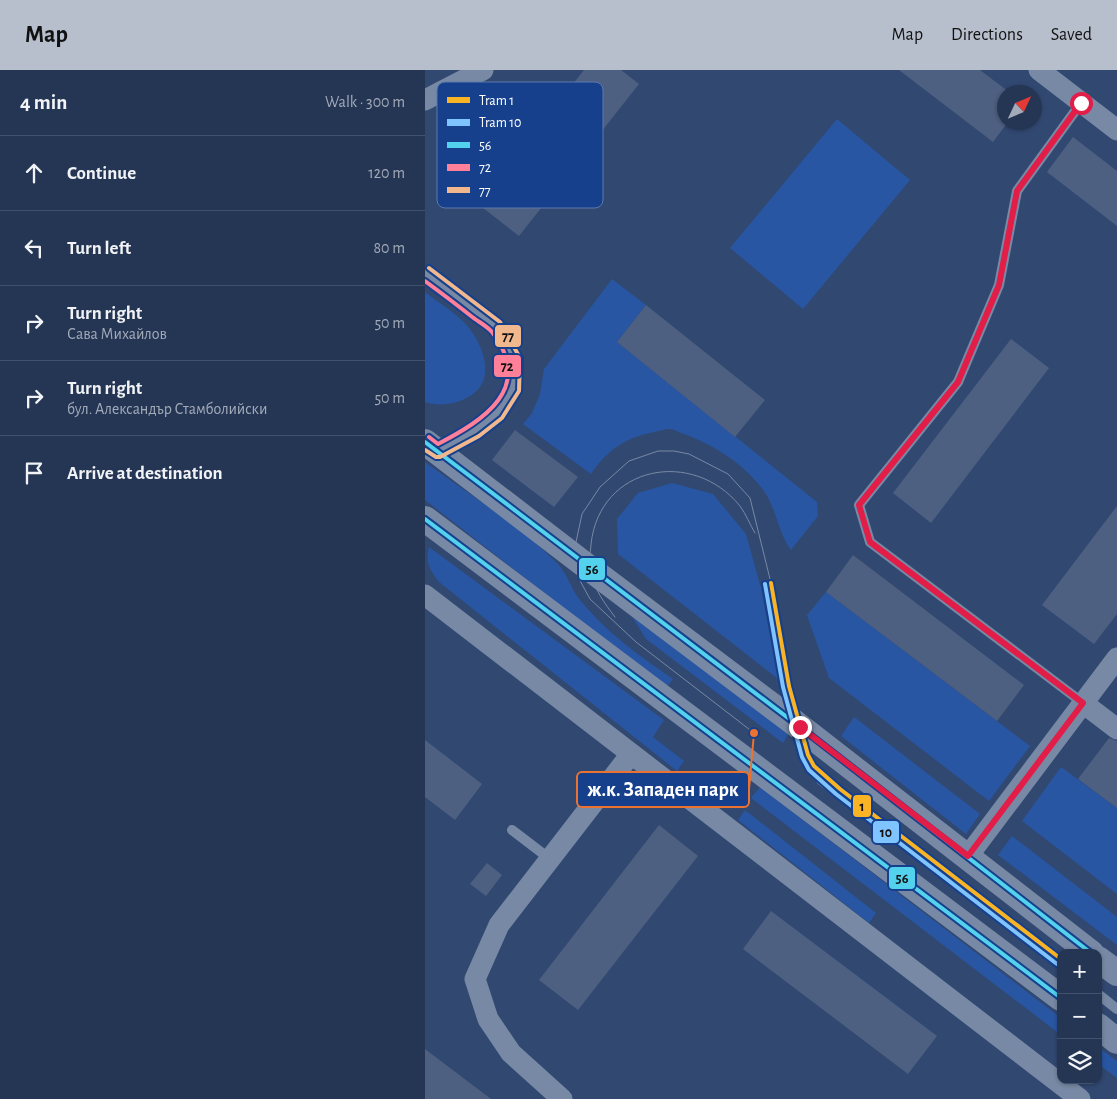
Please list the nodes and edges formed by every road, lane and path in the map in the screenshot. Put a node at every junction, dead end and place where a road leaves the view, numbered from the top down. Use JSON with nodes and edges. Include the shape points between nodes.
{"nodes":[{"id":1,"x":483,"y":70,"type":"edge"},
{"id":2,"x":1039,"y":70,"type":"edge"},
{"id":3,"x":460,"y":82,"type":"edge"},
{"id":4,"x":437,"y":94,"type":"edge"},
{"id":5,"x":425,"y":100,"type":"edge"},
{"id":6,"x":1081,"y":103,"type":"junction"},
{"id":7,"x":1117,"y":130,"type":"edge"},
{"id":8,"x":425,"y":273,"type":"edge"},
{"id":9,"x":431,"y":446,"type":"edge"},
{"id":10,"x":425,"y":520,"type":"edge"},
{"id":11,"x":425,"y":595,"type":"edge"},
{"id":12,"x":1117,"y":658,"type":"edge"},
{"id":13,"x":1083,"y":703,"type":"junction"},
{"id":14,"x":1117,"y":729,"type":"edge"},
{"id":15,"x":631,"y":754,"type":"junction"},
{"id":16,"x":821,"y":780,"type":"dead end"},
{"id":17,"x":512,"y":830,"type":"dead end"},
{"id":18,"x":968,"y":856,"type":"junction"},
{"id":19,"x":550,"y":859,"type":"junction"},
{"id":20,"x":1086,"y":949,"type":"edge"},
{"id":21,"x":1102,"y":961,"type":"edge"},
{"id":22,"x":1057,"y":963,"type":"edge"},
{"id":23,"x":1117,"y":973,"type":"edge"},
{"id":24,"x":1057,"y":995,"type":"edge"},
{"id":25,"x":1102,"y":997,"type":"edge"},
{"id":26,"x":1117,"y":1009,"type":"edge"},
{"id":27,"x":1102,"y":1029,"type":"edge"},
{"id":28,"x":1117,"y":1040,"type":"edge"},
{"id":29,"x":562,"y":1099,"type":"edge"},
{"id":30,"x":1080,"y":1099,"type":"edge"}],
"edges":[{"from":1,"to":3,"type":"street"},
{"from":2,"to":6,"type":"street"},
{"from":4,"to":5,"type":"street"},
{"from":6,"to":7,"type":"street"},
{"from":6,"to":13,"type":"lane","via":[[1017,191],[999,285],[958,382],[859,505],[870,542]]},
{"from":8,"to":9,"type":"lane","via":[[496,327],[514,358],[513,389],[497,414],[476,430]]},
{"from":9,"to":18,"type":"street"},
{"from":10,"to":24,"type":"street"},
{"from":11,"to":15,"type":"street"},
{"from":12,"to":13,"type":"street"},
{"from":13,"to":14,"type":"street"},
{"from":13,"to":18,"type":"street"},
{"from":15,"to":19,"type":"street"},
{"from":15,"to":30,"type":"street"},
{"from":16,"to":22,"type":"lane"},
{"from":17,"to":19,"type":"lane"},
{"from":18,"to":20,"type":"street"},
{"from":19,"to":29,"type":"street","via":[[499,925],[475,979],[488,1019],[511,1053]]},
{"from":21,"to":23,"type":"street"},
{"from":25,"to":26,"type":"lane"},
{"from":27,"to":28,"type":"street"}]}
